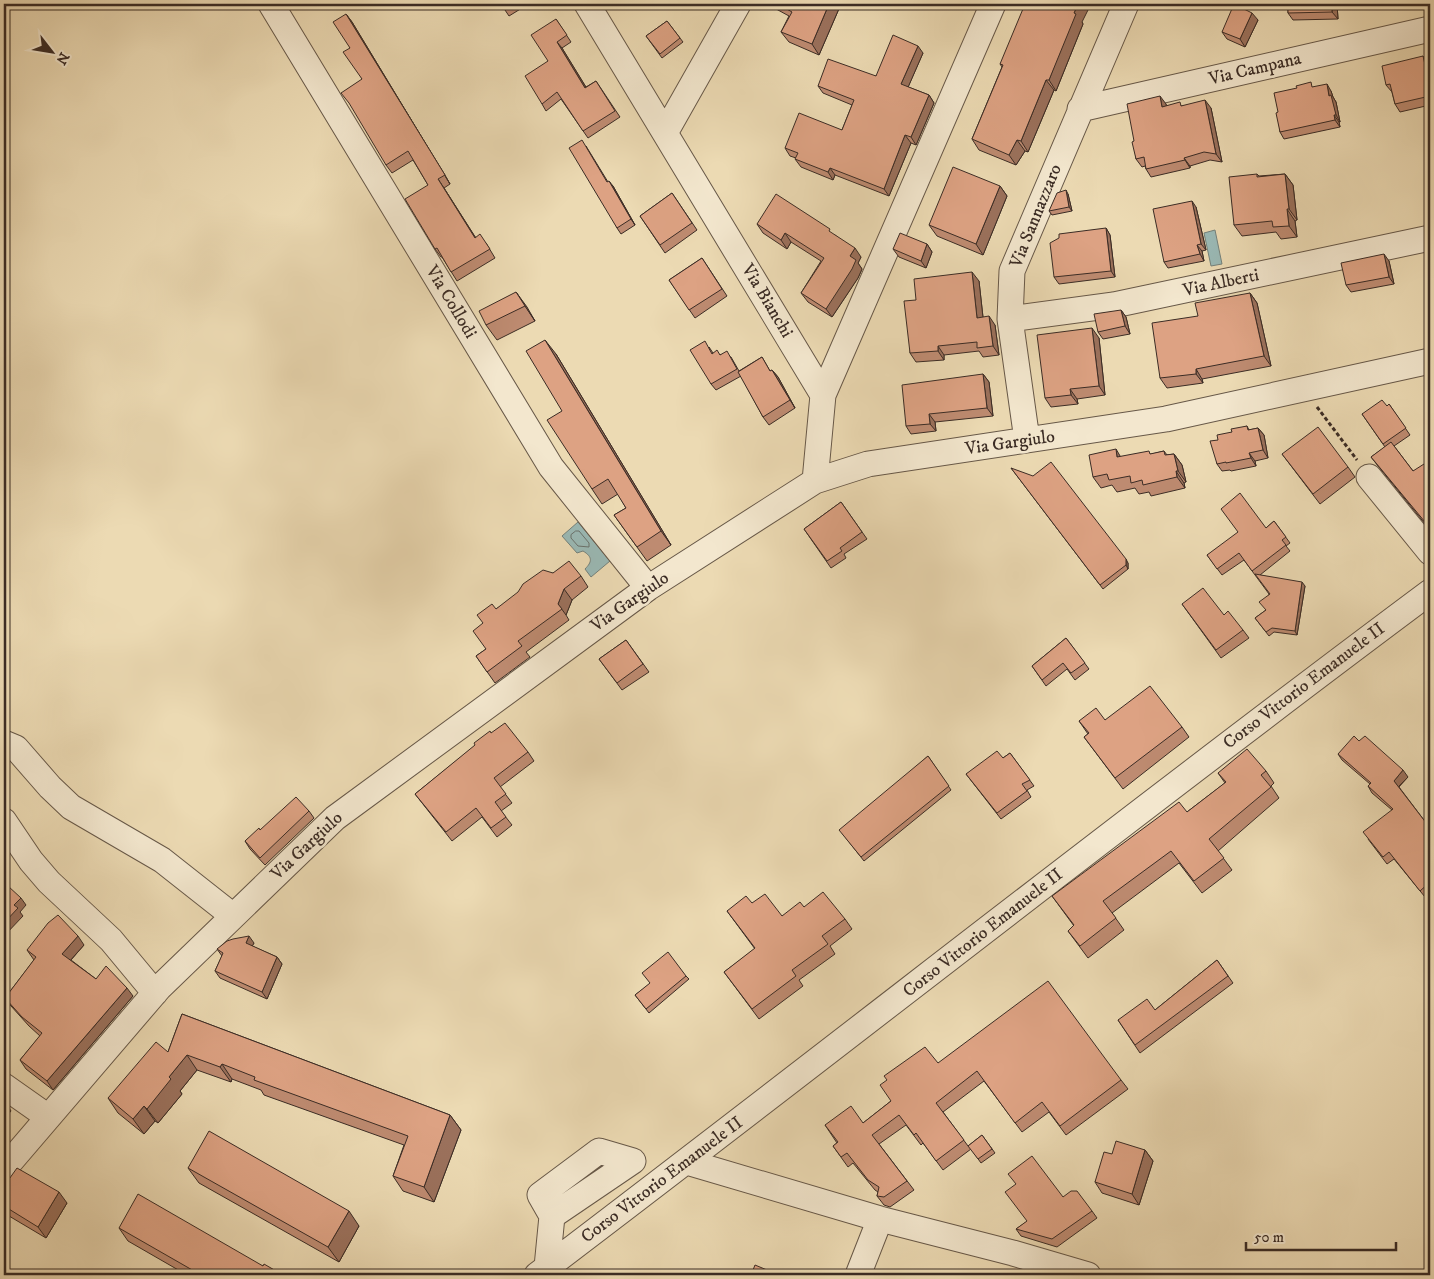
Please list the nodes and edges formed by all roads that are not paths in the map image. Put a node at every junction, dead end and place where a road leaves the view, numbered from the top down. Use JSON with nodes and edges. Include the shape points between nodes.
{"nodes":[{"id":1,"x":271,"y":4,"type":"edge"},
{"id":2,"x":587,"y":4,"type":"edge"},
{"id":3,"x":738,"y":4,"type":"edge"},
{"id":4,"x":993,"y":4,"type":"edge"},
{"id":5,"x":1126,"y":4,"type":"edge"},
{"id":6,"x":1430,"y":29,"type":"edge"},
{"id":7,"x":1080,"y":109,"type":"junction"},
{"id":8,"x":665,"y":133,"type":"junction"},
{"id":9,"x":1430,"y":238,"type":"edge"},
{"id":10,"x":1010,"y":318,"type":"junction"},
{"id":11,"x":1430,"y":361,"type":"edge"},
{"id":12,"x":823,"y":395,"type":"junction"},
{"id":13,"x":1027,"y":440,"type":"junction"},
{"id":14,"x":1369,"y":477,"type":"road end"},
{"id":15,"x":815,"y":481,"type":"junction"},
{"id":16,"x":1430,"y":552,"type":"edge"},
{"id":17,"x":648,"y":588,"type":"junction"},
{"id":18,"x":1430,"y":592,"type":"edge"},
{"id":19,"x":4,"y":744,"type":"edge"},
{"id":20,"x":4,"y":821,"type":"edge"},
{"id":21,"x":233,"y":916,"type":"junction"},
{"id":22,"x":155,"y":993,"type":"junction"},
{"id":23,"x":4,"y":1086,"type":"edge"},
{"id":24,"x":48,"y":1116,"type":"junction"},
{"id":25,"x":687,"y":1162,"type":"junction"},
{"id":26,"x":4,"y":1169,"type":"edge"},
{"id":27,"x":552,"y":1216,"type":"dead end"},
{"id":28,"x":880,"y":1219,"type":"junction"},
{"id":29,"x":542,"y":1271,"type":"edge"},
{"id":30,"x":858,"y":1275,"type":"edge"},
{"id":31,"x":1088,"y":1275,"type":"edge"}],
"edges":[{"from":1,"to":17,"type":"street","name":"Via Collodi","via":[[551,467]]},
{"from":2,"to":8,"type":"street","name":"Via Bianchi"},
{"from":3,"to":8,"type":"street"},
{"from":4,"to":12,"type":"street"},
{"from":5,"to":7,"type":"street","name":"Via Sannazzaro"},
{"from":6,"to":7,"type":"street","name":"Via Campana"},
{"from":7,"to":10,"type":"street","name":"Via Sannazzaro","via":[[1012,271]]},
{"from":8,"to":12,"type":"street","name":"Via Bianchi"},
{"from":9,"to":10,"type":"street","name":"Via Alberti","via":[[1114,305]]},
{"from":10,"to":13,"type":"street","name":"Via Sannazzaro"},
{"from":11,"to":13,"type":"street","name":"Via Gargiulo","via":[[1166,420]]},
{"from":12,"to":15,"type":"street"},
{"from":13,"to":15,"type":"street","name":"Via Gargiulo","via":[[868,464]]},
{"from":14,"to":16,"type":"street"},
{"from":15,"to":17,"type":"street","name":"Via Gargiulo"},
{"from":17,"to":21,"type":"street","name":"Via Gargiulo","via":[[335,818]]},
{"from":18,"to":25,"type":"street","name":"Corso Vittorio Emanuele II","via":[[1205,761]]},
{"from":19,"to":21,"type":"street","via":[[16,748],[71,807],[162,860]]},
{"from":20,"to":22,"type":"street","via":[[49,882],[111,940]]},
{"from":21,"to":22,"type":"street","name":"Via Gargiulo"},
{"from":22,"to":24,"type":"street","name":"Via Gargiulo"},
{"from":23,"to":24,"type":"street"},
{"from":24,"to":26,"type":"street","name":"Via Gargiulo"},
{"from":25,"to":28,"type":"street"},
{"from":25,"to":29,"type":"street","name":"Corso Vittorio Emanuele II"},
{"from":27,"to":29,"type":"street"},
{"from":28,"to":30,"type":"street"},
{"from":28,"to":31,"type":"street"}]}
